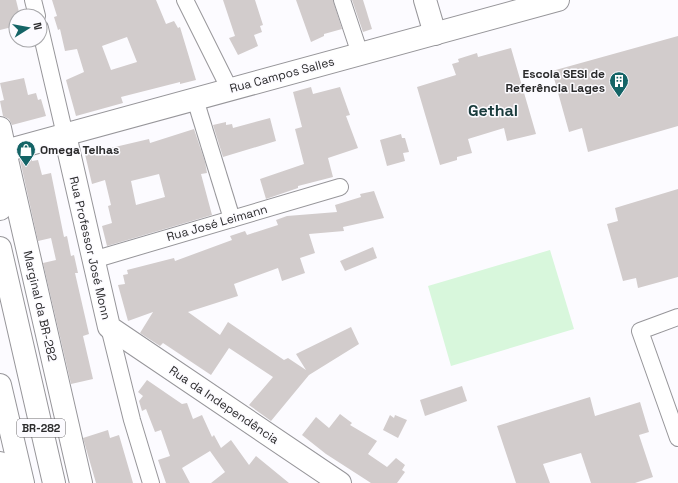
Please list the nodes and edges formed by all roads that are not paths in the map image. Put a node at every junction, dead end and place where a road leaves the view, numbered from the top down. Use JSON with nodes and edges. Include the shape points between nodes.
{"nodes":[{"id":1,"x":185,"y":0,"type":"edge"},
{"id":2,"x":342,"y":0,"type":"edge"},
{"id":3,"x":425,"y":0,"type":"edge"},
{"id":4,"x":558,"y":0,"type":"edge"},
{"id":5,"x":435,"y":34,"type":"junction"},
{"id":6,"x":44,"y":48,"type":"edge"},
{"id":7,"x":360,"y":54,"type":"junction"},
{"id":8,"x":230,"y":90,"type":"junction"},
{"id":9,"x":195,"y":99,"type":"junction"},
{"id":10,"x":0,"y":128,"type":"edge"},
{"id":11,"x":64,"y":135,"type":"junction"},
{"id":12,"x":5,"y":151,"type":"junction"},
{"id":13,"x":340,"y":187,"type":"dead end"},
{"id":14,"x":0,"y":209,"type":"edge"},
{"id":15,"x":232,"y":219,"type":"junction"},
{"id":16,"x":0,"y":248,"type":"edge"},
{"id":17,"x":93,"y":260,"type":"junction"},
{"id":18,"x":678,"y":317,"type":"edge"},
{"id":19,"x":109,"y":327,"type":"junction"},
{"id":20,"x":1,"y":393,"type":"edge"},
{"id":21,"x":678,"y":438,"type":"edge"},
{"id":22,"x":0,"y":463,"type":"edge"},
{"id":23,"x":4,"y":483,"type":"edge"},
{"id":24,"x":23,"y":483,"type":"edge"},
{"id":25,"x":54,"y":483,"type":"edge"},
{"id":26,"x":81,"y":483,"type":"edge"},
{"id":27,"x":151,"y":483,"type":"edge"},
{"id":28,"x":340,"y":483,"type":"edge"}],
"edges":[{"from":1,"to":8,"type":"street"},
{"from":2,"to":7,"type":"street"},
{"from":3,"to":5,"type":"main road"},
{"from":4,"to":5,"type":"main road","name":"Rua Campos Salles"},
{"from":5,"to":7,"type":"main road","name":"Rua Campos Salles"},
{"from":6,"to":11,"type":"street","name":"Rua Professor José Monn"},
{"from":7,"to":8,"type":"main road","name":"Rua Campos Salles"},
{"from":8,"to":9,"type":"main road","name":"Rua Campos Salles"},
{"from":9,"to":11,"type":"main road","name":"Rua Campos Salles"},
{"from":9,"to":15,"type":"street"},
{"from":10,"to":12,"type":"main road","name":"Marginal da BR-282"},
{"from":11,"to":12,"type":"main road","name":"Rua Campos Salles"},
{"from":11,"to":17,"type":"main road","name":"Rua Professor José Monn"},
{"from":12,"to":14,"type":"main road"},
{"from":12,"to":26,"type":"main road","name":"Marginal da BR-282"},
{"from":13,"to":15,"type":"street","name":"Rua José Leimann"},
{"from":15,"to":17,"type":"street","name":"Rua José Leimann"},
{"from":16,"to":25,"type":"main road","number":"BR-282"},
{"from":17,"to":19,"type":"main road","name":"Rua Professor José Monn"},
{"from":18,"to":21,"type":"street","via":[[640,331]]},
{"from":19,"to":27,"type":"street"},
{"from":19,"to":28,"type":"main road","name":"Rua da Independência"},
{"from":20,"to":24,"type":"main road","number":"BR-282"},
{"from":22,"to":23,"type":"main road"}]}
